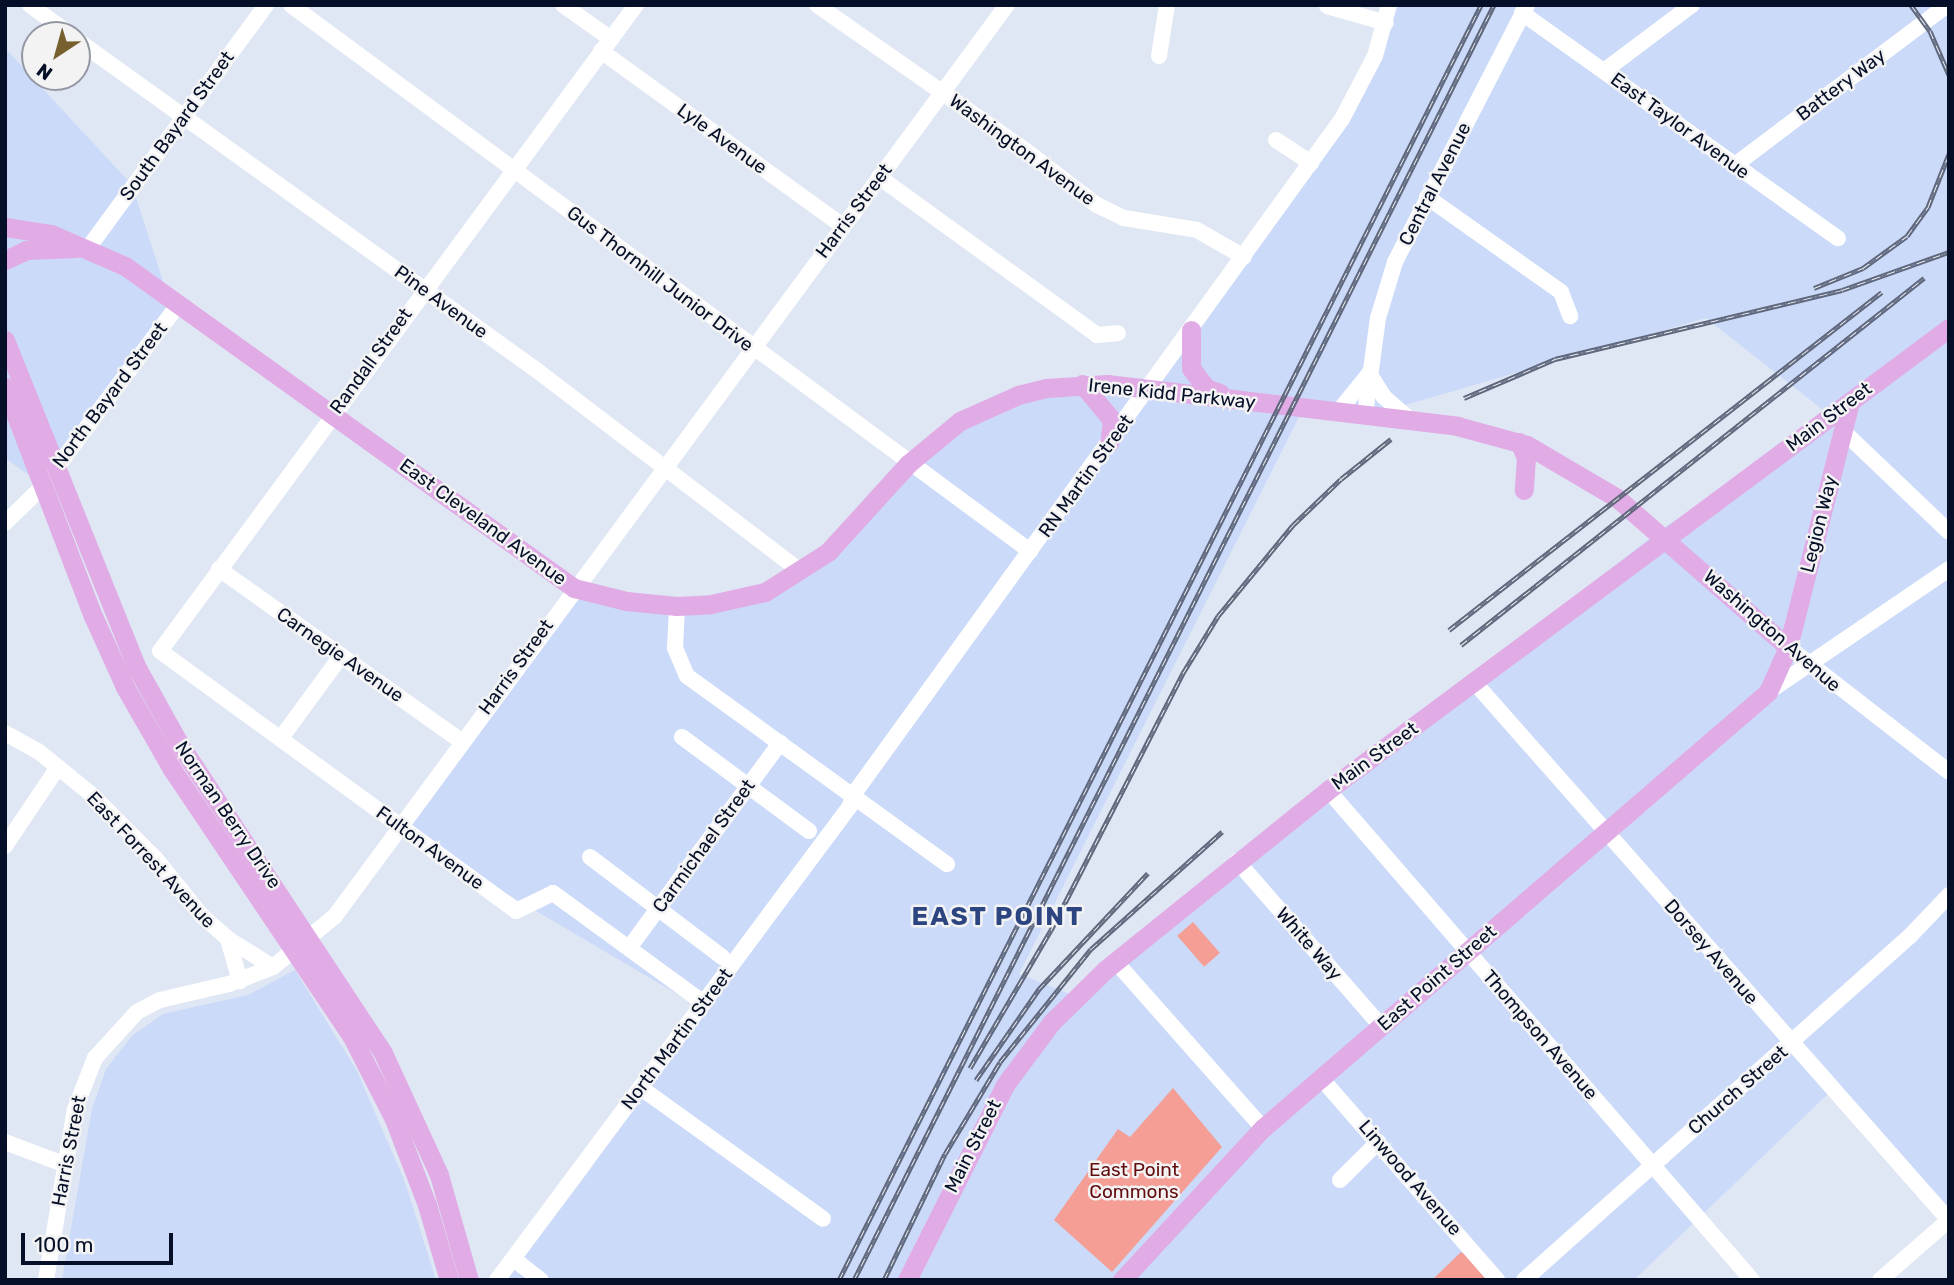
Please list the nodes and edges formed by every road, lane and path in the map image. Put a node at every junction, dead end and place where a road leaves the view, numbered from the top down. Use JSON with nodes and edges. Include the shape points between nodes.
{"nodes":[{"id":1,"x":30,"y":5,"type":"edge"},
{"id":2,"x":266,"y":5,"type":"edge"},
{"id":3,"x":291,"y":5,"type":"edge"},
{"id":4,"x":563,"y":5,"type":"edge"},
{"id":5,"x":636,"y":5,"type":"edge"},
{"id":6,"x":817,"y":5,"type":"edge"},
{"id":7,"x":1007,"y":5,"type":"edge"},
{"id":8,"x":1167,"y":5,"type":"edge"},
{"id":9,"x":1389,"y":5,"type":"edge"},
{"id":10,"x":1692,"y":5,"type":"edge"},
{"id":11,"x":1947,"y":5,"type":"edge"},
{"id":12,"x":1327,"y":6,"type":"edge"},
{"id":13,"x":1525,"y":9,"type":"edge"},
{"id":14,"x":52,"y":21,"type":"edge"},
{"id":15,"x":1386,"y":23,"type":"junction"},
{"id":16,"x":606,"y":45,"type":"junction"},
{"id":17,"x":91,"y":50,"type":"edge"},
{"id":18,"x":1159,"y":56,"type":"dead end"},
{"id":19,"x":1604,"y":71,"type":"junction"},
{"id":20,"x":942,"y":93,"type":"junction"},
{"id":21,"x":183,"y":117,"type":"junction"},
{"id":22,"x":1276,"y":141,"type":"dead end"},
{"id":23,"x":1311,"y":163,"type":"junction"},
{"id":24,"x":1735,"y":165,"type":"junction"},
{"id":25,"x":512,"y":170,"type":"junction"},
{"id":26,"x":879,"y":177,"type":"junction"},
{"id":27,"x":1427,"y":197,"type":"junction"},
{"id":28,"x":843,"y":226,"type":"junction"},
{"id":29,"x":5,"y":227,"type":"edge"},
{"id":30,"x":1838,"y":238,"type":"dead end"},
{"id":31,"x":89,"y":247,"type":"junction"},
{"id":32,"x":1244,"y":257,"type":"junction"},
{"id":33,"x":5,"y":260,"type":"edge"},
{"id":34,"x":424,"y":290,"type":"junction"},
{"id":35,"x":178,"y":305,"type":"junction"},
{"id":36,"x":1570,"y":316,"type":"dead end"},
{"id":37,"x":1949,"y":328,"type":"edge"},
{"id":38,"x":1191,"y":330,"type":"junction"},
{"id":39,"x":1118,"y":333,"type":"dead end"},
{"id":40,"x":5,"y":340,"type":"edge"},
{"id":41,"x":753,"y":348,"type":"junction"},
{"id":42,"x":1369,"y":373,"type":"junction"},
{"id":43,"x":1082,"y":384,"type":"junction"},
{"id":44,"x":5,"y":387,"type":"edge"},
{"id":45,"x":1149,"y":389,"type":"junction"},
{"id":46,"x":1242,"y":400,"type":"junction"},
{"id":47,"x":1850,"y":401,"type":"junction"},
{"id":48,"x":1330,"y":411,"type":"junction"},
{"id":49,"x":333,"y":413,"type":"junction"},
{"id":50,"x":1365,"y":415,"type":"junction"},
{"id":51,"x":1410,"y":420,"type":"junction"},
{"id":52,"x":1843,"y":431,"type":"junction"},
{"id":53,"x":1519,"y":442,"type":"junction"},
{"id":54,"x":1110,"y":443,"type":"junction"},
{"id":55,"x":908,"y":464,"type":"junction"},
{"id":56,"x":56,"y":466,"type":"junction"},
{"id":57,"x":665,"y":467,"type":"junction"},
{"id":58,"x":43,"y":486,"type":"junction"},
{"id":59,"x":1524,"y":490,"type":"dead end"},
{"id":60,"x":5,"y":523,"type":"edge"},
{"id":61,"x":1949,"y":532,"type":"edge"},
{"id":62,"x":1666,"y":539,"type":"junction"},
{"id":63,"x":1030,"y":551,"type":"junction"},
{"id":64,"x":219,"y":569,"type":"junction"},
{"id":65,"x":1949,"y":569,"type":"edge"},
{"id":66,"x":800,"y":571,"type":"junction"},
{"id":67,"x":573,"y":588,"type":"junction"},
{"id":68,"x":677,"y":606,"type":"junction"},
{"id":69,"x":1788,"y":647,"type":"junction"},
{"id":70,"x":160,"y":651,"type":"joint"},
{"id":71,"x":341,"y":656,"type":"junction"},
{"id":72,"x":1804,"y":664,"type":"junction"},
{"id":73,"x":1475,"y":683,"type":"junction"},
{"id":74,"x":1768,"y":692,"type":"junction"},
{"id":75,"x":5,"y":733,"type":"edge"},
{"id":76,"x":682,"y":737,"type":"dead end"},
{"id":77,"x":281,"y":738,"type":"junction"},
{"id":78,"x":462,"y":742,"type":"junction"},
{"id":79,"x":780,"y":743,"type":"junction"},
{"id":80,"x":58,"y":767,"type":"junction"},
{"id":81,"x":1949,"y":772,"type":"edge"},
{"id":82,"x":749,"y":786,"type":"junction"},
{"id":83,"x":1328,"y":790,"type":"junction"},
{"id":84,"x":853,"y":795,"type":"junction"},
{"id":85,"x":401,"y":825,"type":"junction"},
{"id":86,"x":809,"y":831,"type":"dead end"},
{"id":87,"x":1606,"y":832,"type":"junction"},
{"id":88,"x":5,"y":846,"type":"edge"},
{"id":89,"x":590,"y":857,"type":"dead end"},
{"id":90,"x":1237,"y":862,"type":"junction"},
{"id":91,"x":947,"y":864,"type":"dead end"},
{"id":92,"x":1949,"y":895,"type":"edge"},
{"id":93,"x":658,"y":909,"type":"junction"},
{"id":94,"x":228,"y":939,"type":"junction"},
{"id":95,"x":304,"y":945,"type":"junction"},
{"id":96,"x":629,"y":948,"type":"junction"},
{"id":97,"x":1467,"y":952,"type":"junction"},
{"id":98,"x":722,"y":957,"type":"dead end"},
{"id":99,"x":1115,"y":961,"type":"junction"},
{"id":100,"x":273,"y":967,"type":"junction"},
{"id":101,"x":240,"y":981,"type":"junction"},
{"id":102,"x":704,"y":1003,"type":"junction"},
{"id":103,"x":1381,"y":1026,"type":"junction"},
{"id":104,"x":1792,"y":1043,"type":"junction"},
{"id":105,"x":1321,"y":1078,"type":"junction"},
{"id":106,"x":641,"y":1088,"type":"junction"},
{"id":107,"x":1263,"y":1128,"type":"junction"},
{"id":108,"x":5,"y":1142,"type":"edge"},
{"id":109,"x":1378,"y":1142,"type":"junction"},
{"id":110,"x":66,"y":1165,"type":"junction"},
{"id":111,"x":1653,"y":1166,"type":"junction"},
{"id":112,"x":1340,"y":1180,"type":"dead end"},
{"id":113,"x":823,"y":1219,"type":"dead end"},
{"id":114,"x":1949,"y":1220,"type":"edge"},
{"id":115,"x":515,"y":1260,"type":"junction"},
{"id":116,"x":910,"y":1279,"type":"edge"},
{"id":117,"x":46,"y":1280,"type":"edge"},
{"id":118,"x":449,"y":1280,"type":"edge"},
{"id":119,"x":469,"y":1280,"type":"edge"},
{"id":120,"x":497,"y":1280,"type":"edge"},
{"id":121,"x":541,"y":1280,"type":"edge"},
{"id":122,"x":1122,"y":1280,"type":"edge"},
{"id":123,"x":1497,"y":1280,"type":"edge"},
{"id":124,"x":1524,"y":1280,"type":"edge"},
{"id":125,"x":1752,"y":1280,"type":"edge"},
{"id":126,"x":1880,"y":1280,"type":"edge"}],
"edges":[{"from":1,"to":14,"type":"street"},
{"from":2,"to":21,"type":"street","name":"South Bayard Street"},
{"from":3,"to":25,"type":"street","name":"Gus Thornhill Junior Drive"},
{"from":4,"to":16,"type":"street","name":"Lyle Avenue"},
{"from":5,"to":16,"type":"street","name":"Randall Street"},
{"from":6,"to":20,"type":"street","name":"Washington Avenue"},
{"from":7,"to":20,"type":"street","name":"Harris Street"},
{"from":8,"to":18,"type":"street"},
{"from":9,"to":15,"type":"street","name":"RN Martin Street"},
{"from":10,"to":19,"type":"street"},
{"from":11,"to":24,"type":"street","name":"Battery Way"},
{"from":12,"to":15,"type":"street"},
{"from":13,"to":19,"type":"street","name":"East Taylor Avenue"},
{"from":13,"to":27,"type":"street","name":"Central Avenue"},
{"from":15,"to":23,"type":"street","name":"RN Martin Street","via":[[1359,91]]},
{"from":16,"to":25,"type":"street","name":"Randall Street"},
{"from":16,"to":28,"type":"street","name":"Lyle Avenue"},
{"from":17,"to":21,"type":"street","name":"Pine Avenue"},
{"from":19,"to":24,"type":"street","name":"East Taylor Avenue"},
{"from":20,"to":26,"type":"street","name":"Harris Street"},
{"from":20,"to":32,"type":"street","name":"Washington Avenue","via":[[1097,205],[1124,218],[1197,230]]},
{"from":21,"to":31,"type":"street","name":"South Bayard Street"},
{"from":21,"to":34,"type":"street","name":"Pine Avenue"},
{"from":22,"to":23,"type":"street"},
{"from":23,"to":32,"type":"street","name":"RN Martin Street"},
{"from":24,"to":30,"type":"street","name":"East Taylor Avenue"},
{"from":25,"to":34,"type":"street","name":"Randall Street"},
{"from":25,"to":41,"type":"street","name":"Gus Thornhill Junior Drive"},
{"from":26,"to":28,"type":"street","name":"Harris Street"},
{"from":26,"to":39,"type":"street","via":[[1097,335]]},
{"from":27,"to":36,"type":"street","via":[[1561,292]]},
{"from":27,"to":42,"type":"street","name":"Central Avenue","via":[[1384,294]]},
{"from":28,"to":41,"type":"street","name":"Harris Street"},
{"from":29,"to":31,"type":"main road","name":"East Cleveland Avenue","via":[[51,234]]},
{"from":31,"to":33,"type":"main road","via":[[36,249]]},
{"from":31,"to":35,"type":"main road","name":"East Cleveland Avenue","via":[[125,266]]},
{"from":32,"to":38,"type":"street","name":"RN Martin Street"},
{"from":34,"to":49,"type":"street","name":"Randall Street"},
{"from":34,"to":57,"type":"street","name":"Pine Avenue"},
{"from":35,"to":49,"type":"main road","name":"East Cleveland Avenue"},
{"from":35,"to":56,"type":"street","name":"North Bayard Street"},
{"from":37,"to":47,"type":"main road","name":"Main Street"},
{"from":38,"to":45,"type":"street","name":"RN Martin Street"},
{"from":38,"to":46,"type":"main road","via":[[1188,358],[1195,377],[1206,388]]},
{"from":40,"to":56,"type":"main road","name":"Norman Berry Drive"},
{"from":41,"to":55,"type":"street","name":"Gus Thornhill Junior Drive"},
{"from":41,"to":57,"type":"street","name":"Harris Street"},
{"from":42,"to":48,"type":"street","name":"Central Avenue"},
{"from":42,"to":50,"type":"street","name":"Central Avenue"},
{"from":42,"to":51,"type":"street","via":[[1384,397]]},
{"from":43,"to":45,"type":"main road","name":"Irene Kidd Parkway"},
{"from":43,"to":54,"type":"main road","via":[[1112,420]]},
{"from":43,"to":55,"type":"main road","name":"Irene Kidd Parkway","via":[[1028,392],[986,407],[932,442]]},
{"from":44,"to":58,"type":"main road","name":"Norman Berry Drive"},
{"from":45,"to":46,"type":"main road","name":"Irene Kidd Parkway"},
{"from":45,"to":54,"type":"street","name":"RN Martin Street"},
{"from":46,"to":48,"type":"main road","name":"Irene Kidd Parkway"},
{"from":47,"to":52,"type":"main road","name":"Legion Way"},
{"from":47,"to":62,"type":"main road","name":"Main Street"},
{"from":48,"to":50,"type":"main road","name":"Irene Kidd Parkway"},
{"from":49,"to":64,"type":"street","name":"Randall Street"},
{"from":49,"to":67,"type":"main road","name":"East Cleveland Avenue"},
{"from":50,"to":51,"type":"main road","name":"Irene Kidd Parkway"},
{"from":51,"to":53,"type":"main road","name":"Irene Kidd Parkway"},
{"from":52,"to":61,"type":"street"},
{"from":52,"to":69,"type":"main road","name":"Legion Way"},
{"from":53,"to":59,"type":"main road","via":[[1526,458]]},
{"from":53,"to":62,"type":"main road","name":"Irene Kidd Parkway","via":[[1563,463],[1617,498]]},
{"from":54,"to":63,"type":"street","name":"RN Martin Street"},
{"from":55,"to":63,"type":"street","name":"Gus Thornhill Junior Drive"},
{"from":55,"to":66,"type":"main road","name":"Irene Kidd Parkway","via":[[846,535]]},
{"from":56,"to":58,"type":"street","name":"North Bayard Street"},
{"from":56,"to":95,"type":"main road","name":"Norman Berry Drive","via":[[120,632],[158,710]]},
{"from":57,"to":66,"type":"street","name":"Pine Avenue"},
{"from":57,"to":67,"type":"street","name":"Harris Street"},
{"from":58,"to":60,"type":"street","name":"North Bayard Street"},
{"from":58,"to":95,"type":"main road","name":"Norman Berry Drive","via":[[125,687],[172,769]]},
{"from":62,"to":69,"type":"main road","name":"Washington Avenue"},
{"from":62,"to":73,"type":"main road","name":"Main Street"},
{"from":63,"to":84,"type":"street","name":"RN Martin Street"},
{"from":64,"to":70,"type":"street","name":"Randall Street"},
{"from":64,"to":71,"type":"street","name":"Carnegie Avenue"},
{"from":65,"to":72,"type":"street","name":"East Point Street"},
{"from":66,"to":68,"type":"main road","name":"Irene Kidd Parkway","via":[[765,592]]},
{"from":67,"to":68,"type":"main road","name":"East Cleveland Avenue"},
{"from":67,"to":78,"type":"street","name":"Harris Street"},
{"from":68,"to":79,"type":"street","via":[[676,648],[687,676]]},
{"from":69,"to":72,"type":"street","name":"Washington Avenue"},
{"from":69,"to":74,"type":"main road","name":"East Point Street"},
{"from":70,"to":77,"type":"street","name":"Fulton Avenue"},
{"from":71,"to":77,"type":"street"},
{"from":71,"to":78,"type":"street","name":"Carnegie Avenue"},
{"from":72,"to":74,"type":"street","name":"East Point Street"},
{"from":72,"to":81,"type":"street","name":"Washington Avenue"},
{"from":73,"to":83,"type":"main road","name":"Main Street"},
{"from":73,"to":87,"type":"street","name":"Dorsey Avenue"},
{"from":74,"to":87,"type":"main road","name":"East Point Street"},
{"from":75,"to":80,"type":"street","name":"East Forrest Avenue"},
{"from":76,"to":82,"type":"street"},
{"from":77,"to":85,"type":"street","name":"Fulton Avenue"},
{"from":78,"to":85,"type":"street","name":"Harris Street"},
{"from":79,"to":82,"type":"street","name":"Carmichael Street"},
{"from":79,"to":84,"type":"street"},
{"from":80,"to":88,"type":"street"},
{"from":80,"to":94,"type":"street","name":"East Forrest Avenue","via":[[107,808]]},
{"from":82,"to":86,"type":"street"},
{"from":82,"to":93,"type":"street","name":"Carmichael Street"},
{"from":83,"to":90,"type":"main road","name":"Main Street"},
{"from":83,"to":97,"type":"street","name":"Thompson Avenue"},
{"from":84,"to":91,"type":"street"},
{"from":84,"to":102,"type":"street","name":"North Martin Street","via":[[850,806]]},
{"from":85,"to":95,"type":"street","name":"Harris Street","via":[[335,916]]},
{"from":85,"to":96,"type":"street","name":"Fulton Avenue","via":[[516,911],[553,893]]},
{"from":87,"to":97,"type":"main road","name":"East Point Street"},
{"from":87,"to":104,"type":"street","name":"Dorsey Avenue"},
{"from":89,"to":93,"type":"street"},
{"from":90,"to":99,"type":"main road","name":"Main Street"},
{"from":90,"to":103,"type":"street","name":"White Way"},
{"from":92,"to":104,"type":"street","name":"Church Street"},
{"from":93,"to":96,"type":"street","name":"Carmichael Street"},
{"from":93,"to":98,"type":"street"},
{"from":94,"to":100,"type":"street","name":"East Forrest Avenue"},
{"from":94,"to":101,"type":"street","name":"East Forrest Avenue"},
{"from":95,"to":100,"type":"street","name":"Harris Street"},
{"from":95,"to":118,"type":"main road","name":"Norman Berry Drive","via":[[394,1119]]},
{"from":95,"to":119,"type":"main road","name":"Norman Berry Drive","via":[[383,1053],[415,1117],[439,1175]]},
{"from":96,"to":102,"type":"street","name":"Fulton Avenue"},
{"from":97,"to":103,"type":"main road","name":"East Point Street"},
{"from":97,"to":111,"type":"street","name":"Thompson Avenue"},
{"from":99,"to":107,"type":"street"},
{"from":99,"to":116,"type":"main road","name":"Main Street","via":[[1051,1023],[1005,1085]]},
{"from":100,"to":101,"type":"street","name":"Harris Street"},
{"from":101,"to":110,"type":"street","name":"Harris Street","via":[[160,1000],[137,1012],[114,1033],[83,1082]]},
{"from":102,"to":106,"type":"street","name":"North Martin Street"},
{"from":103,"to":105,"type":"main road","name":"East Point Street"},
{"from":104,"to":111,"type":"street","name":"Church Street"},
{"from":104,"to":114,"type":"street","name":"Dorsey Avenue"},
{"from":105,"to":107,"type":"main road","name":"East Point Street"},
{"from":105,"to":109,"type":"street","name":"Linwood Avenue"},
{"from":106,"to":113,"type":"street"},
{"from":106,"to":115,"type":"street","name":"North Martin Street"},
{"from":107,"to":122,"type":"main road","name":"East Point Street"},
{"from":108,"to":110,"type":"street"},
{"from":109,"to":112,"type":"street"},
{"from":109,"to":123,"type":"street","name":"Linwood Avenue"},
{"from":110,"to":117,"type":"street","name":"Harris Street"},
{"from":111,"to":124,"type":"street","name":"Church Street"},
{"from":111,"to":125,"type":"street","name":"Thompson Avenue"},
{"from":114,"to":126,"type":"street"},
{"from":115,"to":120,"type":"street","name":"North Martin Street"},
{"from":115,"to":121,"type":"street"}]}
